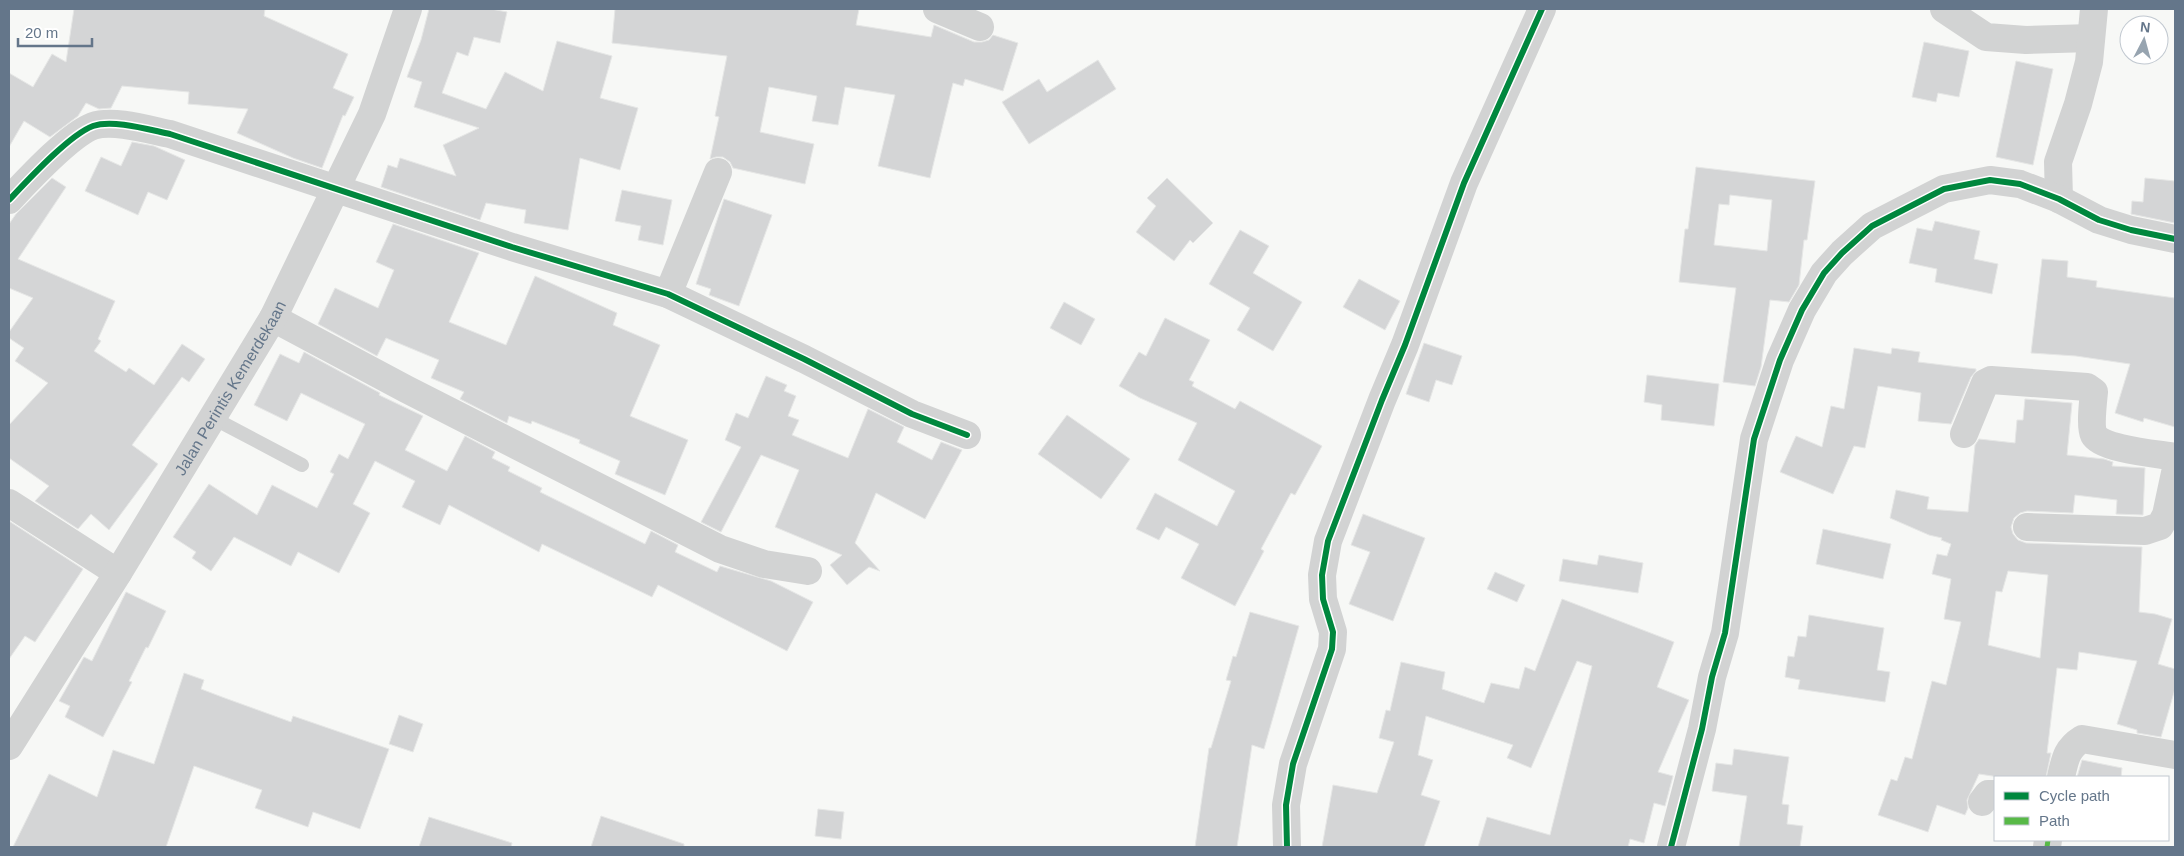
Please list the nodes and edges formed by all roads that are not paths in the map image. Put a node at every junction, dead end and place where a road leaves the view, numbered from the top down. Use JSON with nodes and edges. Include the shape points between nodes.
{"nodes":[{"id":1,"x":408,"y":9,"type":"edge"},
{"id":2,"x":937,"y":9,"type":"edge"},
{"id":3,"x":1542,"y":9,"type":"edge"},
{"id":4,"x":1944,"y":9,"type":"edge"},
{"id":5,"x":2094,"y":9,"type":"edge"},
{"id":6,"x":980,"y":26,"type":"dead end"},
{"id":7,"x":2091,"y":38,"type":"junction"},
{"id":8,"x":718,"y":172,"type":"dead end"},
{"id":9,"x":336,"y":190,"type":"junction"},
{"id":10,"x":2059,"y":199,"type":"junction"},
{"id":11,"x":9,"y":200,"type":"edge"},
{"id":12,"x":2175,"y":239,"type":"edge"},
{"id":13,"x":668,"y":294,"type":"junction"},
{"id":14,"x":273,"y":318,"type":"junction"},
{"id":15,"x":213,"y":418,"type":"junction"},
{"id":16,"x":1964,"y":434,"type":"dead end"},
{"id":17,"x":967,"y":435,"type":"dead end"},
{"id":18,"x":2175,"y":457,"type":"edge"},
{"id":19,"x":302,"y":465,"type":"dead end"},
{"id":20,"x":2175,"y":473,"type":"edge"},
{"id":21,"x":9,"y":503,"type":"edge"},
{"id":22,"x":2027,"y":527,"type":"dead end"},
{"id":23,"x":808,"y":571,"type":"dead end"},
{"id":24,"x":118,"y":573,"type":"junction"},
{"id":25,"x":9,"y":746,"type":"edge"},
{"id":26,"x":2175,"y":756,"type":"edge"},
{"id":27,"x":2061,"y":776,"type":"edge"},
{"id":28,"x":1287,"y":847,"type":"edge"},
{"id":29,"x":1671,"y":847,"type":"edge"}],
"edges":[{"from":1,"to":9,"type":"street","name":"Jalan Perintis Kemerdekaan","via":[[372,114]]},
{"from":2,"to":6,"type":"street"},
{"from":3,"to":28,"type":"street","via":[[1464,182],[1405,345],[1328,541],[1322,575],[1332,649],[1293,764],[1286,805]]},
{"from":4,"to":7,"type":"street","via":[[1986,37],[2026,40]]},
{"from":5,"to":7,"type":"street"},
{"from":7,"to":10,"type":"street","via":[[2089,62],[2078,104],[2058,162]]},
{"from":8,"to":13,"type":"street"},
{"from":9,"to":11,"type":"street","via":[[170,134],[108,124],[93,126],[78,135],[40,167]]},
{"from":9,"to":13,"type":"street"},
{"from":9,"to":14,"type":"street","name":"Jalan Perintis Kemerdekaan"},
{"from":10,"to":12,"type":"street","via":[[2099,220]]},
{"from":10,"to":29,"type":"street","via":[[2020,184],[1990,180],[1944,189],[1872,226],[1824,273],[1802,310],[1780,360],[1754,439],[1725,633]]},
{"from":13,"to":17,"type":"street","via":[[912,414]]},
{"from":14,"to":15,"type":"street","name":"Jalan Perintis Kemerdekaan"},
{"from":14,"to":23,"type":"street","via":[[720,549],[764,564]]},
{"from":15,"to":19,"type":"lane"},
{"from":15,"to":24,"type":"street","name":"Jalan Perintis Kemerdekaan"},
{"from":16,"to":18,"type":"street","via":[[1984,383],[1991,380],[2087,387],[2094,392],[2092,429],[2094,436],[2103,444]]},
{"from":20,"to":22,"type":"street","via":[[2166,515],[2160,526],[2145,531]]},
{"from":21,"to":24,"type":"street"},
{"from":24,"to":25,"type":"street","name":"Jalan Perintis Kemerdekaan"},
{"from":26,"to":27,"type":"street","via":[[2082,739],[2072,745],[2066,755]]}]}
